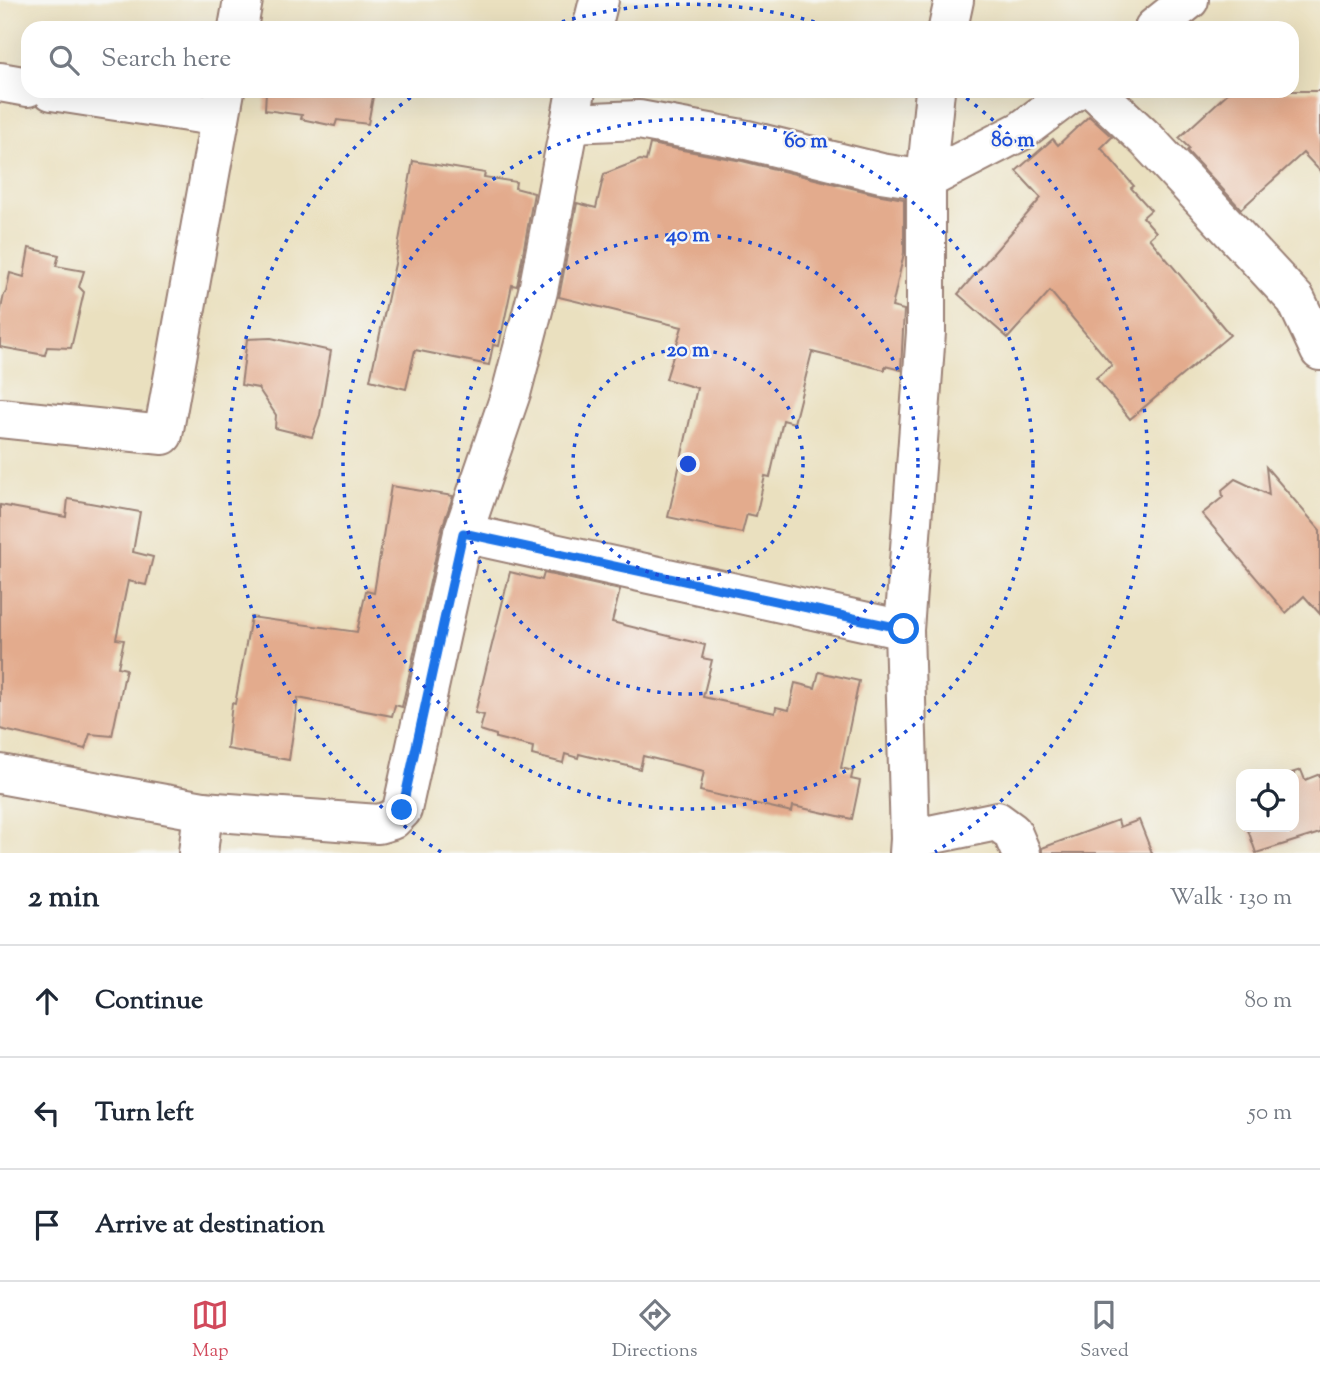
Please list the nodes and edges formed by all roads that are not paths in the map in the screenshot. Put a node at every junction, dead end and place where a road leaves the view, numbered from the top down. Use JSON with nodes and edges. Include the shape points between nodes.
{"nodes":[{"id":1,"x":243,"y":0,"type":"edge"},
{"id":2,"x":599,"y":0,"type":"edge"},
{"id":3,"x":954,"y":0,"type":"edge"},
{"id":4,"x":1189,"y":0,"type":"edge"},
{"id":5,"x":239,"y":21,"type":"edge"},
{"id":6,"x":594,"y":21,"type":"edge"},
{"id":7,"x":950,"y":21,"type":"edge"},
{"id":8,"x":1163,"y":21,"type":"edge"},
{"id":9,"x":0,"y":82,"type":"edge"},
{"id":10,"x":21,"y":86,"type":"edge"},
{"id":11,"x":144,"y":98,"type":"edge"},
{"id":12,"x":934,"y":98,"type":"edge"},
{"id":13,"x":1065,"y":98,"type":"edge"},
{"id":14,"x":1102,"y":98,"type":"edge"},
{"id":15,"x":223,"y":104,"type":"edge"},
{"id":16,"x":573,"y":107,"type":"edge"},
{"id":17,"x":926,"y":180,"type":"junction"},
{"id":18,"x":1320,"y":351,"type":"edge"},
{"id":19,"x":0,"y":418,"type":"edge"},
{"id":20,"x":463,"y":533,"type":"junction"},
{"id":21,"x":904,"y":629,"type":"junction"},
{"id":22,"x":0,"y":774,"type":"edge"},
{"id":23,"x":203,"y":811,"type":"junction"},
{"id":24,"x":910,"y":846,"type":"edge"},
{"id":25,"x":198,"y":853,"type":"edge"},
{"id":26,"x":1021,"y":853,"type":"edge"}],
"edges":[{"from":1,"to":5,"type":"street"},
{"from":2,"to":6,"type":"street"},
{"from":3,"to":7,"type":"street"},
{"from":4,"to":8,"type":"street"},
{"from":9,"to":10,"type":"street"},
{"from":11,"to":15,"type":"street"},
{"from":12,"to":17,"type":"street"},
{"from":13,"to":17,"type":"street","via":[[1021,131]]},
{"from":14,"to":18,"type":"street","via":[[1296,300]]},
{"from":15,"to":19,"type":"street","via":[[163,435]]},
{"from":16,"to":17,"type":"street"},
{"from":16,"to":20,"type":"street","via":[[538,291],[512,390]]},
{"from":17,"to":21,"type":"street","via":[[926,332]]},
{"from":20,"to":21,"type":"street"},
{"from":20,"to":23,"type":"street","via":[[402,810],[392,820],[378,824]]},
{"from":21,"to":24,"type":"street"},
{"from":22,"to":23,"type":"street"},
{"from":23,"to":25,"type":"street"},
{"from":24,"to":26,"type":"street","via":[[997,821],[1012,831]]}]}
